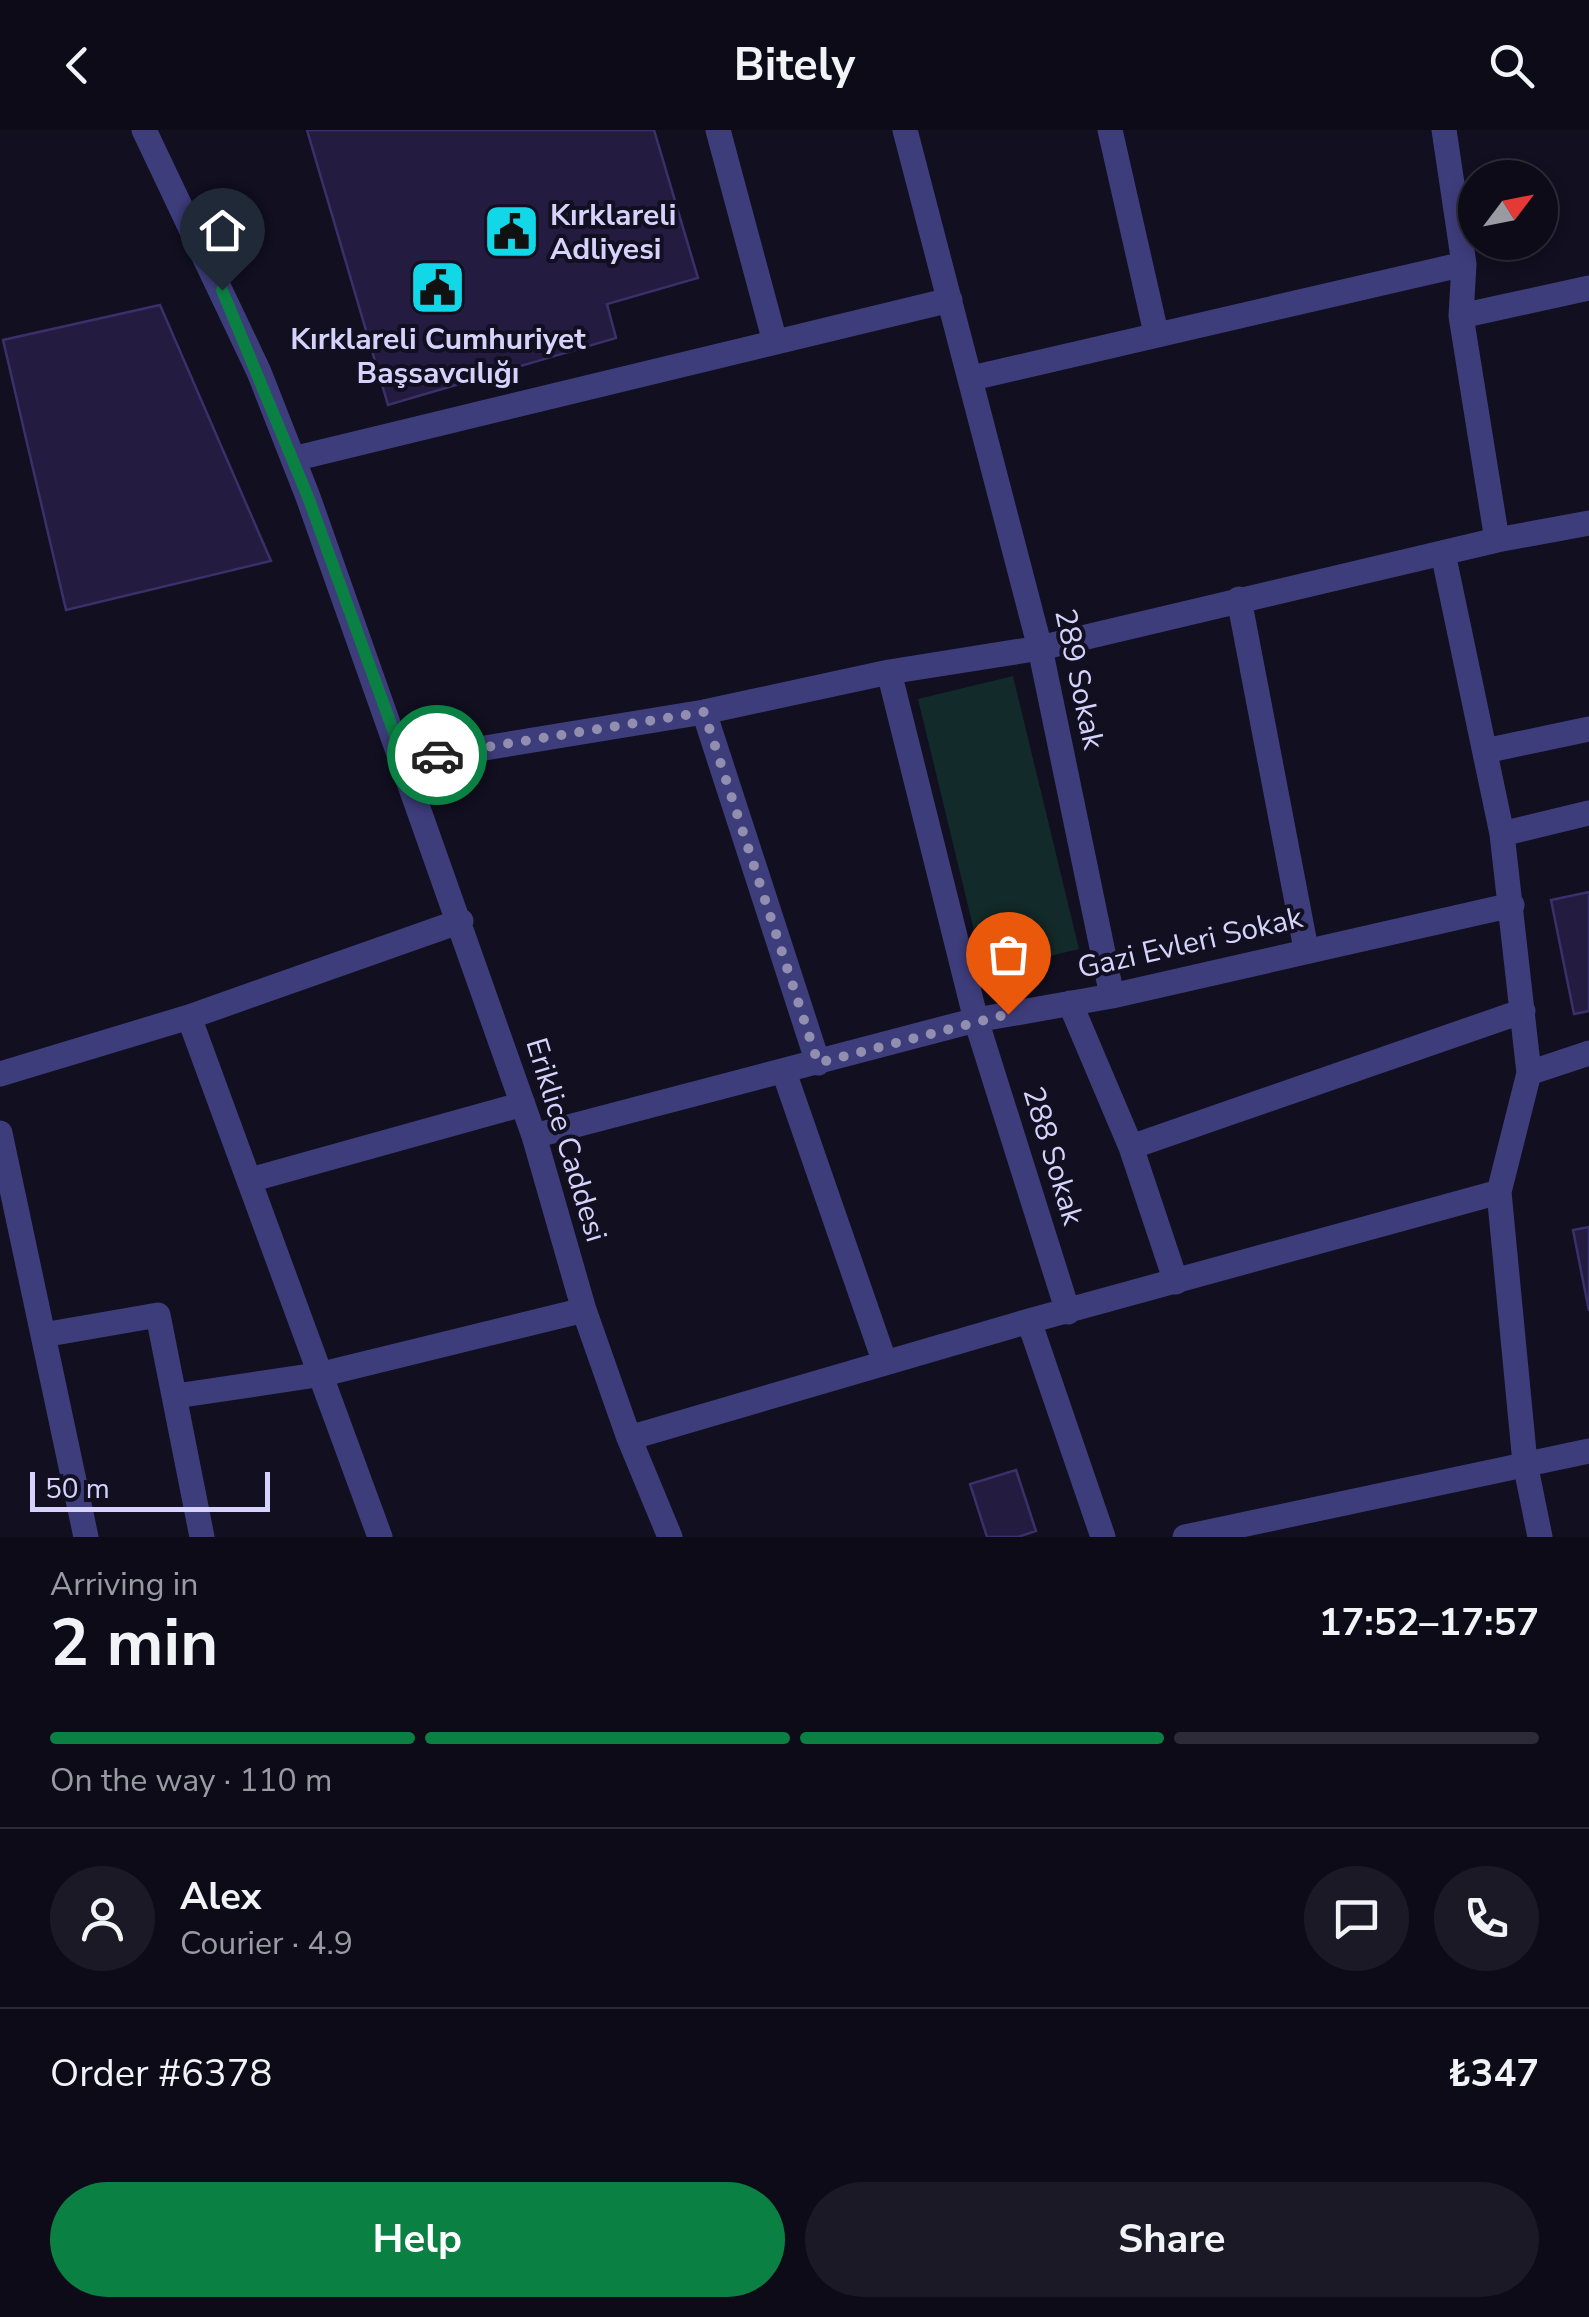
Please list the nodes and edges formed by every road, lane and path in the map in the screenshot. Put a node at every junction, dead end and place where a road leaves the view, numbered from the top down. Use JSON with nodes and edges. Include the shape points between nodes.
{"nodes":[{"id":1,"x":144,"y":130,"type":"edge"},
{"id":2,"x":718,"y":130,"type":"edge"},
{"id":3,"x":905,"y":130,"type":"edge"},
{"id":4,"x":1110,"y":130,"type":"edge"},
{"id":5,"x":1444,"y":130,"type":"edge"},
{"id":6,"x":1464,"y":264,"type":"junction"},
{"id":7,"x":1589,"y":288,"type":"edge"},
{"id":8,"x":950,"y":300,"type":"junction"},
{"id":9,"x":1461,"y":316,"type":"junction"},
{"id":10,"x":1156,"y":333,"type":"junction"},
{"id":11,"x":775,"y":342,"type":"junction"},
{"id":12,"x":972,"y":378,"type":"junction"},
{"id":13,"x":293,"y":459,"type":"junction"},
{"id":14,"x":1589,"y":523,"type":"edge"},
{"id":15,"x":1497,"y":540,"type":"junction"},
{"id":16,"x":1443,"y":553,"type":"junction"},
{"id":17,"x":1239,"y":599,"type":"junction"},
{"id":18,"x":1040,"y":648,"type":"junction"},
{"id":19,"x":889,"y":672,"type":"junction"},
{"id":20,"x":704,"y":712,"type":"junction"},
{"id":21,"x":1589,"y":729,"type":"edge"},
{"id":22,"x":1485,"y":751,"type":"junction"},
{"id":23,"x":404,"y":760,"type":"junction"},
{"id":24,"x":1589,"y":814,"type":"edge"},
{"id":25,"x":1502,"y":834,"type":"junction"},
{"id":26,"x":1512,"y":905,"type":"junction"},
{"id":27,"x":461,"y":922,"type":"junction"},
{"id":28,"x":1306,"y":949,"type":"junction"},
{"id":29,"x":1112,"y":996,"type":"junction"},
{"id":30,"x":1070,"y":1003,"type":"junction"},
{"id":31,"x":1522,"y":1011,"type":"junction"},
{"id":32,"x":190,"y":1017,"type":"junction"},
{"id":33,"x":976,"y":1020,"type":"junction"},
{"id":34,"x":1589,"y":1053,"type":"edge"},
{"id":35,"x":818,"y":1063,"type":"junction"},
{"id":36,"x":784,"y":1072,"type":"junction"},
{"id":37,"x":1529,"y":1073,"type":"junction"},
{"id":38,"x":0,"y":1074,"type":"edge"},
{"id":39,"x":523,"y":1104,"type":"junction"},
{"id":40,"x":0,"y":1133,"type":"edge"},
{"id":41,"x":534,"y":1136,"type":"junction"},
{"id":42,"x":1131,"y":1147,"type":"junction"},
{"id":43,"x":250,"y":1180,"type":"junction"},
{"id":44,"x":1499,"y":1192,"type":"junction"},
{"id":45,"x":1176,"y":1282,"type":"junction"},
{"id":46,"x":584,"y":1310,"type":"junction"},
{"id":47,"x":1068,"y":1312,"type":"junction"},
{"id":48,"x":1029,"y":1321,"type":"junction"},
{"id":49,"x":43,"y":1335,"type":"junction"},
{"id":50,"x":885,"y":1362,"type":"junction"},
{"id":51,"x":323,"y":1374,"type":"junction"},
{"id":52,"x":176,"y":1396,"type":"junction"},
{"id":53,"x":628,"y":1438,"type":"junction"},
{"id":54,"x":1589,"y":1451,"type":"edge"},
{"id":55,"x":1525,"y":1463,"type":"junction"},
{"id":56,"x":86,"y":1537,"type":"edge"},
{"id":57,"x":202,"y":1537,"type":"edge"},
{"id":58,"x":380,"y":1537,"type":"edge"},
{"id":59,"x":670,"y":1537,"type":"edge"},
{"id":60,"x":1103,"y":1537,"type":"edge"},
{"id":61,"x":1185,"y":1537,"type":"edge"},
{"id":62,"x":1540,"y":1537,"type":"edge"}],
"edges":[{"from":1,"to":13,"type":"street","name":"Eriklice Caddesi","via":[[193,226]]},
{"from":2,"to":11,"type":"street"},
{"from":3,"to":8,"type":"street","name":"289 Sokak"},
{"from":4,"to":10,"type":"street"},
{"from":5,"to":6,"type":"street"},
{"from":6,"to":9,"type":"street"},
{"from":6,"to":10,"type":"street"},
{"from":7,"to":9,"type":"street"},
{"from":8,"to":11,"type":"street"},
{"from":8,"to":12,"type":"street","name":"289 Sokak"},
{"from":9,"to":15,"type":"street"},
{"from":10,"to":12,"type":"street"},
{"from":11,"to":13,"type":"street"},
{"from":12,"to":18,"type":"street","name":"289 Sokak"},
{"from":13,"to":23,"type":"street","name":"Eriklice Caddesi"},
{"from":14,"to":15,"type":"street"},
{"from":15,"to":16,"type":"street"},
{"from":16,"to":17,"type":"street"},
{"from":16,"to":22,"type":"street"},
{"from":17,"to":18,"type":"street"},
{"from":17,"to":28,"type":"street"},
{"from":18,"to":19,"type":"street"},
{"from":18,"to":29,"type":"street","name":"289 Sokak"},
{"from":19,"to":20,"type":"street"},
{"from":19,"to":33,"type":"street","name":"288 Sokak"},
{"from":20,"to":23,"type":"street"},
{"from":20,"to":35,"type":"street"},
{"from":21,"to":22,"type":"street"},
{"from":22,"to":25,"type":"street"},
{"from":23,"to":27,"type":"street","name":"Eriklice Caddesi"},
{"from":24,"to":25,"type":"street"},
{"from":25,"to":26,"type":"street"},
{"from":26,"to":28,"type":"street","name":"Gazi Evleri Sokak"},
{"from":26,"to":31,"type":"street"},
{"from":27,"to":32,"type":"street"},
{"from":27,"to":39,"type":"street","name":"Eriklice Caddesi"},
{"from":28,"to":29,"type":"street","name":"Gazi Evleri Sokak"},
{"from":29,"to":30,"type":"street","name":"Gazi Evleri Sokak"},
{"from":30,"to":33,"type":"street","name":"Gazi Evleri Sokak"},
{"from":30,"to":42,"type":"street"},
{"from":31,"to":37,"type":"street"},
{"from":31,"to":42,"type":"street"},
{"from":32,"to":38,"type":"street"},
{"from":32,"to":43,"type":"street"},
{"from":33,"to":35,"type":"street","name":"Gazi Evleri Sokak"},
{"from":33,"to":47,"type":"street","name":"288 Sokak"},
{"from":34,"to":37,"type":"street"},
{"from":35,"to":36,"type":"street","name":"Gazi Evleri Sokak"},
{"from":36,"to":41,"type":"street","name":"Gazi Evleri Sokak"},
{"from":36,"to":50,"type":"street"},
{"from":37,"to":44,"type":"street"},
{"from":39,"to":41,"type":"street","name":"Eriklice Caddesi"},
{"from":39,"to":43,"type":"street"},
{"from":40,"to":49,"type":"street"},
{"from":41,"to":46,"type":"street","name":"Eriklice Caddesi"},
{"from":42,"to":45,"type":"street"},
{"from":43,"to":51,"type":"street"},
{"from":44,"to":45,"type":"street"},
{"from":44,"to":55,"type":"street"},
{"from":45,"to":47,"type":"street"},
{"from":46,"to":51,"type":"street"},
{"from":46,"to":53,"type":"street","name":"Eriklice Caddesi"},
{"from":47,"to":48,"type":"street"},
{"from":48,"to":50,"type":"street"},
{"from":48,"to":60,"type":"street"},
{"from":49,"to":52,"type":"street","via":[[158,1315]]},
{"from":49,"to":56,"type":"street"},
{"from":50,"to":53,"type":"street"},
{"from":51,"to":52,"type":"street"},
{"from":51,"to":58,"type":"street"},
{"from":52,"to":57,"type":"street"},
{"from":53,"to":59,"type":"street","name":"Eriklice Caddesi"},
{"from":54,"to":55,"type":"street"},
{"from":55,"to":61,"type":"street"},
{"from":55,"to":62,"type":"street"}]}
